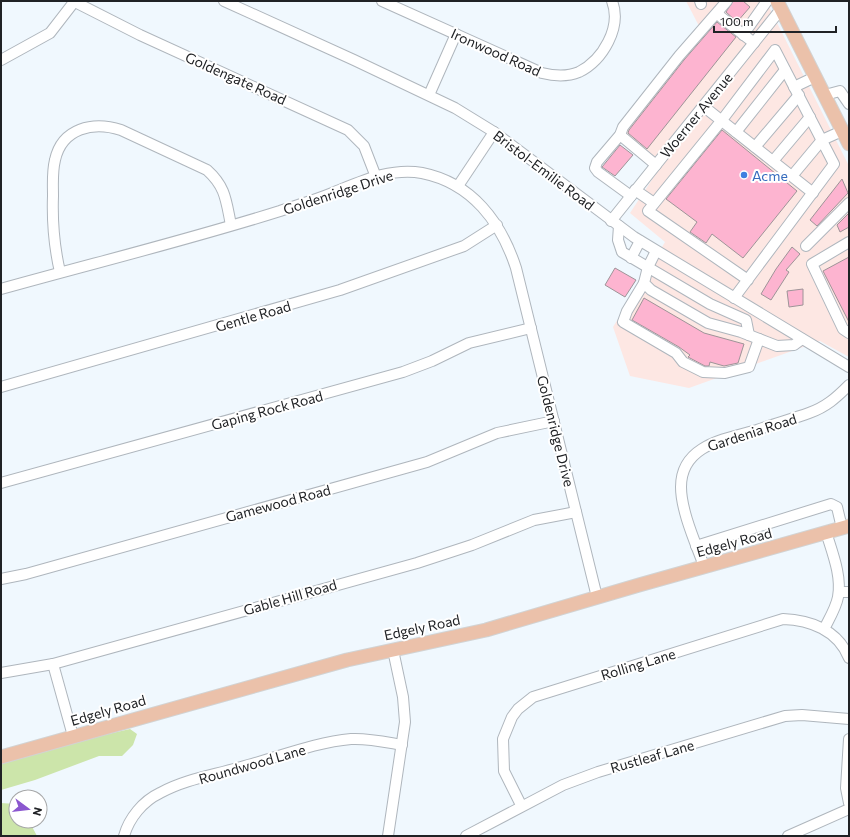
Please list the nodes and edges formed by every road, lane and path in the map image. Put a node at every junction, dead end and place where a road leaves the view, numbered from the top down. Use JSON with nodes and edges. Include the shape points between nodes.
{"nodes":[{"id":1,"x":74,"y":1,"type":"edge"},
{"id":2,"x":224,"y":1,"type":"edge"},
{"id":3,"x":382,"y":1,"type":"edge"},
{"id":4,"x":612,"y":1,"type":"edge"},
{"id":5,"x":727,"y":1,"type":"edge"},
{"id":6,"x":767,"y":1,"type":"edge"},
{"id":7,"x":779,"y":5,"type":"edge"},
{"id":8,"x":718,"y":12,"type":"junction"},
{"id":9,"x":456,"y":34,"type":"junction"},
{"id":10,"x":743,"y":35,"type":"junction"},
{"id":11,"x":754,"y":43,"type":"junction"},
{"id":12,"x":1,"y":60,"type":"edge"},
{"id":13,"x":786,"y":70,"type":"junction"},
{"id":14,"x":815,"y":77,"type":"junction"},
{"id":15,"x":796,"y":91,"type":"junction"},
{"id":16,"x":429,"y":95,"type":"junction"},
{"id":17,"x":825,"y":95,"type":"junction"},
{"id":18,"x":847,"y":99,"type":"edge"},
{"id":19,"x":703,"y":106,"type":"junction"},
{"id":20,"x":810,"y":117,"type":"junction"},
{"id":21,"x":722,"y":120,"type":"junction"},
{"id":22,"x":842,"y":131,"type":"junction"},
{"id":23,"x":494,"y":132,"type":"junction"},
{"id":24,"x":736,"y":132,"type":"junction"},
{"id":25,"x":620,"y":135,"type":"junction"},
{"id":26,"x":822,"y":140,"type":"junction"},
{"id":27,"x":849,"y":144,"type":"edge"},
{"id":28,"x":755,"y":147,"type":"junction"},
{"id":29,"x":773,"y":161,"type":"junction"},
{"id":30,"x":656,"y":165,"type":"junction"},
{"id":31,"x":792,"y":176,"type":"junction"},
{"id":32,"x":376,"y":177,"type":"junction"},
{"id":33,"x":458,"y":186,"type":"junction"},
{"id":34,"x":813,"y":192,"type":"junction"},
{"id":35,"x":633,"y":193,"type":"junction"},
{"id":36,"x":654,"y":203,"type":"junction"},
{"id":37,"x":849,"y":203,"type":"edge"},
{"id":38,"x":615,"y":224,"type":"junction"},
{"id":39,"x":231,"y":225,"type":"junction"},
{"id":40,"x":497,"y":225,"type":"junction"},
{"id":41,"x":640,"y":241,"type":"junction"},
{"id":42,"x":849,"y":242,"type":"edge"},
{"id":43,"x":806,"y":246,"type":"dead end"},
{"id":44,"x":656,"y":251,"type":"junction"},
{"id":45,"x":631,"y":258,"type":"junction"},
{"id":46,"x":648,"y":267,"type":"junction"},
{"id":47,"x":684,"y":269,"type":"junction"},
{"id":48,"x":60,"y":272,"type":"junction"},
{"id":49,"x":748,"y":280,"type":"junction"},
{"id":50,"x":644,"y":283,"type":"junction"},
{"id":51,"x":675,"y":284,"type":"junction"},
{"id":52,"x":1,"y":289,"type":"edge"},
{"id":53,"x":734,"y":298,"type":"junction"},
{"id":54,"x":531,"y":328,"type":"junction"},
{"id":55,"x":849,"y":332,"type":"edge"},
{"id":56,"x":748,"y":335,"type":"junction"},
{"id":57,"x":759,"y":339,"type":"junction"},
{"id":58,"x":802,"y":339,"type":"junction"},
{"id":59,"x":849,"y":367,"type":"edge"},
{"id":60,"x":849,"y":385,"type":"edge"},
{"id":61,"x":1,"y":387,"type":"edge"},
{"id":62,"x":554,"y":421,"type":"junction"},
{"id":63,"x":1,"y":483,"type":"edge"},
{"id":64,"x":576,"y":512,"type":"junction"},
{"id":65,"x":846,"y":527,"type":"edge"},
{"id":66,"x":826,"y":532,"type":"junction"},
{"id":67,"x":696,"y":546,"type":"junction"},
{"id":68,"x":704,"y":566,"type":"junction"},
{"id":69,"x":1,"y":579,"type":"edge"},
{"id":70,"x":844,"y":592,"type":"edge"},
{"id":71,"x":597,"y":597,"type":"junction"},
{"id":72,"x":824,"y":629,"type":"junction"},
{"id":73,"x":393,"y":650,"type":"junction"},
{"id":74,"x":849,"y":658,"type":"edge"},
{"id":75,"x":53,"y":664,"type":"junction"},
{"id":76,"x":1,"y":673,"type":"edge"},
{"id":77,"x":849,"y":719,"type":"edge"},
{"id":78,"x":73,"y":736,"type":"junction"},
{"id":79,"x":849,"y":739,"type":"edge"},
{"id":80,"x":402,"y":745,"type":"junction"},
{"id":81,"x":849,"y":745,"type":"edge"},
{"id":82,"x":1,"y":757,"type":"edge"},
{"id":83,"x":849,"y":803,"type":"edge"},
{"id":84,"x":521,"y":805,"type":"junction"},
{"id":85,"x":849,"y":809,"type":"edge"},
{"id":86,"x":124,"y":836,"type":"edge"},
{"id":87,"x":388,"y":836,"type":"edge"},
{"id":88,"x":466,"y":836,"type":"edge"},
{"id":89,"x":788,"y":836,"type":"edge"}],
"edges":[{"from":1,"to":12,"type":"street","via":[[50,33]]},
{"from":1,"to":32,"type":"street","name":"Goldengate Road","via":[[140,36],[348,130],[364,146]]},
{"from":2,"to":16,"type":"street","name":"Bristol-Emilie Road"},
{"from":3,"to":9,"type":"street","name":"Ironwood Road"},
{"from":4,"to":9,"type":"street","name":"Ironwood Road","via":[[615,22],[608,43],[586,68],[564,76],[542,73]]},
{"from":5,"to":8,"type":"street"},
{"from":6,"to":10,"type":"street"},
{"from":7,"to":11,"type":"street","name":"Woerner Avenue"},
{"from":7,"to":14,"type":"main road"},
{"from":8,"to":10,"type":"street","via":[[721,18]]},
{"from":8,"to":25,"type":"street","via":[[679,56],[623,127]]},
{"from":9,"to":16,"type":"street"},
{"from":10,"to":11,"type":"street"},
{"from":11,"to":19,"type":"street","name":"Woerner Avenue"},
{"from":13,"to":15,"type":"street"},
{"from":13,"to":21,"type":"street","via":[[775,50]]},
{"from":13,"to":24,"type":"street"},
{"from":14,"to":15,"type":"street"},
{"from":14,"to":17,"type":"main road"},
{"from":15,"to":20,"type":"street"},
{"from":15,"to":28,"type":"street"},
{"from":16,"to":23,"type":"street","name":"Bristol-Emilie Road"},
{"from":17,"to":18,"type":"street","via":[[840,91]]},
{"from":17,"to":22,"type":"main road"},
{"from":19,"to":21,"type":"street"},
{"from":19,"to":30,"type":"street","name":"Woerner Avenue"},
{"from":20,"to":26,"type":"street"},
{"from":20,"to":29,"type":"street"},
{"from":21,"to":24,"type":"street"},
{"from":21,"to":36,"type":"street"},
{"from":22,"to":26,"type":"street"},
{"from":22,"to":27,"type":"main road"},
{"from":23,"to":33,"type":"street"},
{"from":23,"to":38,"type":"street","name":"Bristol-Emilie Road"},
{"from":24,"to":28,"type":"street"},
{"from":25,"to":30,"type":"street"},
{"from":25,"to":35,"type":"street","via":[[597,162],[595,168]]},
{"from":26,"to":31,"type":"street"},
{"from":26,"to":34,"type":"street","via":[[834,164]]},
{"from":28,"to":29,"type":"street"},
{"from":29,"to":31,"type":"street"},
{"from":30,"to":35,"type":"street","name":"Woerner Avenue"},
{"from":31,"to":34,"type":"street"},
{"from":32,"to":33,"type":"street","name":"Goldenridge Drive","via":[[401,172],[420,173],[438,177]]},
{"from":32,"to":39,"type":"street","name":"Goldenridge Drive","via":[[280,211]]},
{"from":33,"to":40,"type":"street","name":"Goldenridge Drive","via":[[475,198]]},
{"from":34,"to":49,"type":"street"},
{"from":35,"to":36,"type":"street"},
{"from":35,"to":38,"type":"street","name":"Woerner Avenue"},
{"from":36,"to":49,"type":"street","via":[[648,211]]},
{"from":37,"to":43,"type":"street"},
{"from":38,"to":41,"type":"street","name":"Bristol-Emilie Road"},
{"from":38,"to":45,"type":"street","via":[[622,252]]},
{"from":39,"to":48,"type":"street","name":"Goldenridge Drive"},
{"from":39,"to":48,"type":"street","via":[[222,188],[218,180],[207,170],[121,130],[106,126],[83,128],[69,135],[55,161],[53,238]]},
{"from":40,"to":54,"type":"street","name":"Goldenridge Drive","via":[[516,268]]},
{"from":40,"to":61,"type":"street","name":"Gentle Road","via":[[464,246],[340,290]]},
{"from":41,"to":44,"type":"street","name":"Bristol-Emilie Road"},
{"from":41,"to":45,"type":"street"},
{"from":42,"to":55,"type":"street","via":[[812,264],[843,329]]},
{"from":44,"to":46,"type":"street"},
{"from":44,"to":47,"type":"street","name":"Bristol-Emilie Road"},
{"from":45,"to":46,"type":"street"},
{"from":46,"to":50,"type":"street"},
{"from":46,"to":51,"type":"street"},
{"from":47,"to":51,"type":"street"},
{"from":47,"to":53,"type":"street","name":"Bristol-Emilie Road"},
{"from":48,"to":52,"type":"street","name":"Goldenridge Drive"},
{"from":49,"to":53,"type":"street"},
{"from":50,"to":56,"type":"street","via":[[651,290],[708,323]]},
{"from":50,"to":57,"type":"street","via":[[623,322],[676,353],[683,362],[703,372],[725,373],[749,367]]},
{"from":51,"to":56,"type":"street","via":[[710,304],[746,320]]},
{"from":53,"to":58,"type":"street","name":"Bristol-Emilie Road"},
{"from":54,"to":62,"type":"street","name":"Goldenridge Drive"},
{"from":54,"to":63,"type":"street","name":"Gaping Rock Road","via":[[469,343],[403,372]]},
{"from":56,"to":57,"type":"street"},
{"from":57,"to":58,"type":"street","via":[[777,346],[794,345]]},
{"from":58,"to":59,"type":"street","name":"Bristol-Emilie Road"},
{"from":60,"to":67,"type":"street","name":"Gardenia Road","via":[[835,400],[810,414],[712,443],[692,457],[684,472],[681,489]]},
{"from":62,"to":64,"type":"street","name":"Goldenridge Drive"},
{"from":62,"to":69,"type":"street","name":"Gamewood Road","via":[[505,431],[427,462]]},
{"from":64,"to":71,"type":"street","name":"Goldenridge Drive"},
{"from":64,"to":75,"type":"street","name":"Gable Hill Road","via":[[534,520],[472,545],[417,563]]},
{"from":65,"to":66,"type":"main road","name":"Edgely Road"},
{"from":65,"to":67,"type":"street","via":[[837,507],[831,504]]},
{"from":66,"to":68,"type":"main road","name":"Edgely Road"},
{"from":66,"to":70,"type":"street"},
{"from":67,"to":68,"type":"street","name":"Gardenia Road"},
{"from":68,"to":71,"type":"main road","name":"Edgely Road"},
{"from":70,"to":72,"type":"street"},
{"from":71,"to":73,"type":"main road","name":"Edgely Road","via":[[486,630]]},
{"from":72,"to":74,"type":"street","name":"Rolling Lane","via":[[837,640]]},
{"from":72,"to":84,"type":"street","name":"Rolling Lane","via":[[806,621],[777,621],[534,697],[512,717],[503,739],[504,771]]},
{"from":73,"to":78,"type":"main road","name":"Edgely Road","via":[[346,660]]},
{"from":73,"to":80,"type":"street","via":[[404,704]]},
{"from":75,"to":76,"type":"street","name":"Gable Hill Road"},
{"from":75,"to":78,"type":"street"},
{"from":77,"to":84,"type":"street","name":"Rustleaf Lane","via":[[802,715],[772,719],[598,772]]},
{"from":78,"to":82,"type":"main road","name":"Edgely Road"},
{"from":79,"to":81,"type":"street"},
{"from":80,"to":86,"type":"street","name":"Roundwood Lane","via":[[350,739],[188,782],[149,800],[130,822]]},
{"from":80,"to":87,"type":"street"},
{"from":81,"to":83,"type":"street","via":[[846,788]]},
{"from":84,"to":88,"type":"street","name":"Rustleaf Lane"},
{"from":85,"to":89,"type":"street"}]}
